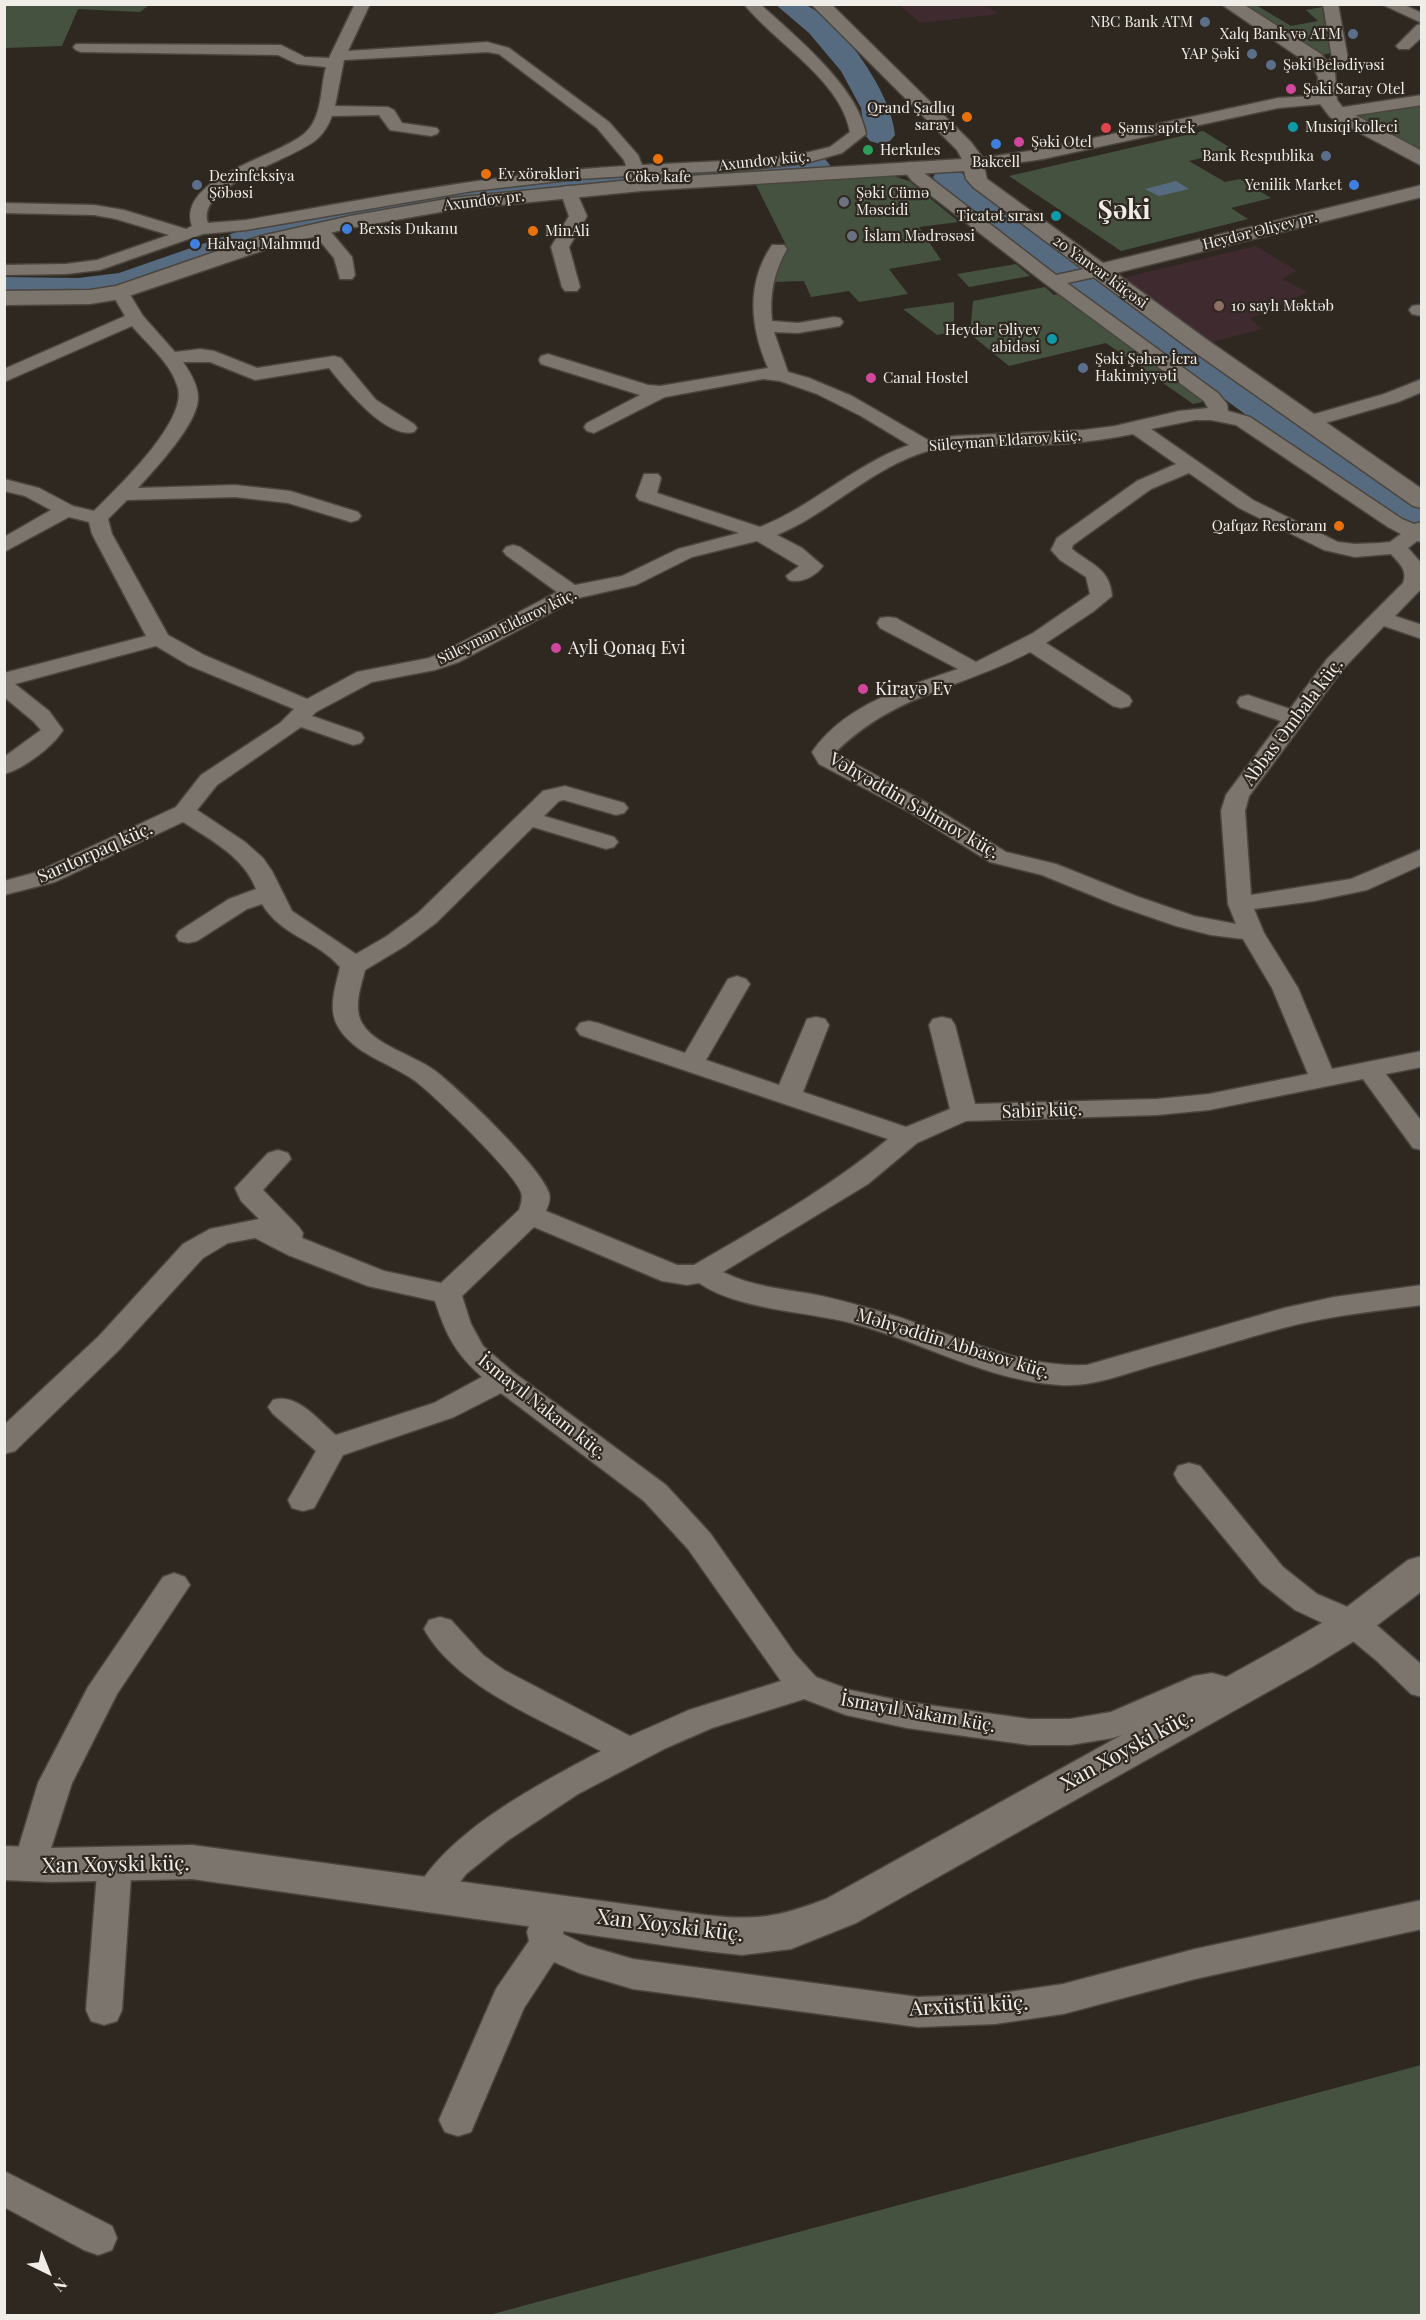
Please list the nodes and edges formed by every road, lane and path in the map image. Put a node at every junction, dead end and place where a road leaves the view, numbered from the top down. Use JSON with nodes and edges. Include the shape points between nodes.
{"nodes":[{"id":1,"x":363,"y":4,"type":"edge"},
{"id":2,"x":751,"y":4,"type":"edge"},
{"id":3,"x":820,"y":4,"type":"edge"},
{"id":4,"x":1230,"y":4,"type":"edge"},
{"id":5,"x":1330,"y":4,"type":"edge"},
{"id":6,"x":1388,"y":4,"type":"edge"},
{"id":7,"x":1422,"y":19,"type":"edge"},
{"id":8,"x":1422,"y":28,"type":"edge"},
{"id":9,"x":1404,"y":45,"type":"dead end"},
{"id":10,"x":81,"y":47,"type":"dead end"},
{"id":11,"x":336,"y":60,"type":"junction"},
{"id":12,"x":1325,"y":68,"type":"junction"},
{"id":13,"x":1422,"y":100,"type":"edge"},
{"id":14,"x":1332,"y":107,"type":"junction"},
{"id":15,"x":325,"y":111,"type":"junction"},
{"id":16,"x":431,"y":130,"type":"dead end"},
{"id":17,"x":1422,"y":160,"type":"edge"},
{"id":18,"x":975,"y":164,"type":"junction"},
{"id":19,"x":909,"y":167,"type":"junction"},
{"id":20,"x":638,"y":178,"type":"junction"},
{"id":21,"x":568,"y":191,"type":"junction"},
{"id":22,"x":1422,"y":191,"type":"edge"},
{"id":23,"x":4,"y":208,"type":"edge"},
{"id":24,"x":319,"y":229,"type":"junction"},
{"id":25,"x":193,"y":232,"type":"junction"},
{"id":26,"x":258,"y":234,"type":"junction"},
{"id":27,"x":778,"y":249,"type":"dead end"},
{"id":28,"x":4,"y":270,"type":"edge"},
{"id":29,"x":1092,"y":272,"type":"junction"},
{"id":30,"x":346,"y":275,"type":"dead end"},
{"id":31,"x":1059,"y":280,"type":"junction"},
{"id":32,"x":571,"y":287,"type":"dead end"},
{"id":33,"x":120,"y":292,"type":"junction"},
{"id":34,"x":4,"y":298,"type":"edge"},
{"id":35,"x":135,"y":318,"type":"junction"},
{"id":36,"x":834,"y":322,"type":"dead end"},
{"id":37,"x":764,"y":326,"type":"junction"},
{"id":38,"x":169,"y":358,"type":"junction"},
{"id":39,"x":548,"y":360,"type":"dead end"},
{"id":40,"x":780,"y":374,"type":"junction"},
{"id":41,"x":4,"y":376,"type":"edge"},
{"id":42,"x":1422,"y":386,"type":"edge"},
{"id":43,"x":660,"y":392,"type":"junction"},
{"id":44,"x":1218,"y":413,"type":"junction"},
{"id":45,"x":1308,"y":422,"type":"junction"},
{"id":46,"x":594,"y":427,"type":"dead end"},
{"id":47,"x":407,"y":428,"type":"dead end"},
{"id":48,"x":1137,"y":428,"type":"junction"},
{"id":49,"x":924,"y":446,"type":"junction"},
{"id":50,"x":1191,"y":465,"type":"junction"},
{"id":51,"x":651,"y":478,"type":"dead end"},
{"id":52,"x":4,"y":485,"type":"edge"},
{"id":53,"x":123,"y":494,"type":"junction"},
{"id":54,"x":1422,"y":501,"type":"edge"},
{"id":55,"x":66,"y":510,"type":"junction"},
{"id":56,"x":351,"y":516,"type":"dead end"},
{"id":57,"x":98,"y":518,"type":"junction"},
{"id":58,"x":759,"y":534,"type":"junction"},
{"id":59,"x":1413,"y":536,"type":"edge"},
{"id":60,"x":4,"y":546,"type":"edge"},
{"id":61,"x":513,"y":551,"type":"dead end"},
{"id":62,"x":796,"y":576,"type":"dead end"},
{"id":63,"x":573,"y":593,"type":"junction"},
{"id":64,"x":1381,"y":618,"type":"junction"},
{"id":65,"x":888,"y":623,"type":"dead end"},
{"id":66,"x":1422,"y":633,"type":"edge"},
{"id":67,"x":159,"y":639,"type":"junction"},
{"id":68,"x":1029,"y":642,"type":"junction"},
{"id":69,"x":975,"y":670,"type":"junction"},
{"id":70,"x":4,"y":680,"type":"edge"},
{"id":71,"x":4,"y":686,"type":"edge"},
{"id":72,"x":1121,"y":701,"type":"dead end"},
{"id":73,"x":1248,"y":702,"type":"dead end"},
{"id":74,"x":303,"y":712,"type":"junction"},
{"id":75,"x":1295,"y":718,"type":"junction"},
{"id":76,"x":353,"y":738,"type":"dead end"},
{"id":77,"x":5,"y":767,"type":"edge"},
{"id":78,"x":616,"y":808,"type":"dead end"},
{"id":79,"x":184,"y":812,"type":"junction"},
{"id":80,"x":528,"y":818,"type":"junction"},
{"id":81,"x":606,"y":842,"type":"dead end"},
{"id":82,"x":1422,"y":856,"type":"edge"},
{"id":83,"x":4,"y":888,"type":"edge"},
{"id":84,"x":269,"y":893,"type":"junction"},
{"id":85,"x":1240,"y":904,"type":"junction"},
{"id":86,"x":1252,"y":933,"type":"junction"},
{"id":87,"x":188,"y":936,"type":"dead end"},
{"id":88,"x":353,"y":966,"type":"junction"},
{"id":89,"x":737,"y":984,"type":"dead end"},
{"id":90,"x":816,"y":1025,"type":"dead end"},
{"id":91,"x":942,"y":1025,"type":"dead end"},
{"id":92,"x":589,"y":1029,"type":"dead end"},
{"id":93,"x":1422,"y":1059,"type":"edge"},
{"id":94,"x":691,"y":1064,"type":"junction"},
{"id":95,"x":1370,"y":1070,"type":"junction"},
{"id":96,"x":1323,"y":1079,"type":"junction"},
{"id":97,"x":788,"y":1096,"type":"junction"},
{"id":98,"x":964,"y":1113,"type":"junction"},
{"id":99,"x":908,"y":1137,"type":"junction"},
{"id":100,"x":1422,"y":1142,"type":"edge"},
{"id":101,"x":278,"y":1159,"type":"dead end"},
{"id":102,"x":530,"y":1215,"type":"junction"},
{"id":103,"x":287,"y":1243,"type":"junction"},
{"id":104,"x":703,"y":1272,"type":"junction"},
{"id":105,"x":447,"y":1294,"type":"junction"},
{"id":106,"x":1422,"y":1295,"type":"edge"},
{"id":107,"x":503,"y":1379,"type":"junction"},
{"id":108,"x":283,"y":1407,"type":"dead end"},
{"id":109,"x":4,"y":1443,"type":"edge"},
{"id":110,"x":332,"y":1448,"type":"junction"},
{"id":111,"x":1189,"y":1474,"type":"dead end"},
{"id":112,"x":303,"y":1500,"type":"dead end"},
{"id":113,"x":1422,"y":1570,"type":"edge"},
{"id":114,"x":174,"y":1585,"type":"dead end"},
{"id":115,"x":1353,"y":1623,"type":"junction"},
{"id":116,"x":440,"y":1629,"type":"dead end"},
{"id":117,"x":1422,"y":1685,"type":"edge"},
{"id":118,"x":805,"y":1686,"type":"junction"},
{"id":119,"x":1232,"y":1691,"type":"junction"},
{"id":120,"x":631,"y":1752,"type":"junction"},
{"id":121,"x":115,"y":1861,"type":"junction"},
{"id":122,"x":17,"y":1865,"type":"edge"},
{"id":123,"x":430,"y":1896,"type":"junction"},
{"id":124,"x":1422,"y":1914,"type":"edge"},
{"id":125,"x":548,"y":1927,"type":"junction"},
{"id":126,"x":104,"y":2010,"type":"dead end"},
{"id":127,"x":458,"y":2120,"type":"dead end"},
{"id":128,"x":4,"y":2188,"type":"edge"},
{"id":129,"x":98,"y":2238,"type":"dead end"}],
"edges":[{"from":1,"to":11,"type":"street"},
{"from":2,"to":20,"type":"street","name":"Axundov küç.","via":[[786,35],[831,86],[858,123],[858,134],[836,150],[806,158]]},
{"from":3,"to":18,"type":"street","name":"20 Yanvar küçəsi","via":[[964,146]]},
{"from":4,"to":12,"type":"street"},
{"from":5,"to":12,"type":"street","via":[[1340,59]]},
{"from":6,"to":7,"type":"street"},
{"from":8,"to":9,"type":"street"},
{"from":10,"to":11,"type":"street","via":[[281,50],[302,61]]},
{"from":11,"to":15,"type":"street"},
{"from":11,"to":20,"type":"street","via":[[432,49],[504,51],[603,125],[627,152]]},
{"from":12,"to":14,"type":"street"},
{"from":13,"to":14,"type":"street"},
{"from":14,"to":17,"type":"street"},
{"from":14,"to":18,"type":"street","via":[[1278,103],[1043,154]]},
{"from":15,"to":16,"type":"street","via":[[382,110],[396,127]]},
{"from":15,"to":25,"type":"street","via":[[321,126],[310,137],[220,185],[205,198]]},
{"from":18,"to":19,"type":"street","name":"Axundov pr."},
{"from":18,"to":29,"type":"street","name":"20 Yanvar küçəsi","via":[[980,183]]},
{"from":19,"to":20,"type":"street","name":"Axundov pr."},
{"from":19,"to":31,"type":"street"},
{"from":20,"to":21,"type":"street","name":"Axundov pr."},
{"from":20,"to":26,"type":"street","via":[[473,186]]},
{"from":21,"to":24,"type":"street","name":"Axundov pr.","via":[[452,204]]},
{"from":21,"to":32,"type":"street","via":[[579,216],[560,247]]},
{"from":22,"to":29,"type":"street","name":"Heydər Əliyev pr."},
{"from":23,"to":25,"type":"street","via":[[94,210]]},
{"from":24,"to":26,"type":"street","name":"Axundov pr."},
{"from":24,"to":30,"type":"street","via":[[343,257]]},
{"from":25,"to":26,"type":"street"},
{"from":25,"to":28,"type":"street","via":[[100,265]]},
{"from":26,"to":33,"type":"street","name":"Axundov pr."},
{"from":27,"to":37,"type":"street","via":[[768,264],[762,289]]},
{"from":29,"to":31,"type":"street"},
{"from":29,"to":45,"type":"street","name":"20 Yanvar küçəsi"},
{"from":31,"to":44,"type":"street","via":[[1211,397]]},
{"from":33,"to":34,"type":"street","name":"Axundov pr.","via":[[90,297]]},
{"from":33,"to":35,"type":"street"},
{"from":35,"to":38,"type":"street"},
{"from":35,"to":41,"type":"street"},
{"from":36,"to":37,"type":"street","via":[[798,328]]},
{"from":37,"to":40,"type":"street","via":[[769,353]]},
{"from":38,"to":47,"type":"street","via":[[214,357],[255,374],[334,363],[369,404]]},
{"from":38,"to":53,"type":"street","via":[[187,384],[189,402],[172,435]]},
{"from":39,"to":43,"type":"street","via":[[619,384]]},
{"from":40,"to":43,"type":"street","via":[[763,373]]},
{"from":40,"to":49,"type":"street","via":[[882,420]]},
{"from":42,"to":45,"type":"street"},
{"from":43,"to":46,"type":"street"},
{"from":44,"to":48,"type":"street","name":"Süleyman Eldarov küç.","via":[[1187,414]]},
{"from":44,"to":59,"type":"street","via":[[1243,421]]},
{"from":45,"to":54,"type":"street","name":"20 Yanvar küçəsi"},
{"from":48,"to":49,"type":"street","name":"Süleyman Eldarov küç.","via":[[1081,437]]},
{"from":48,"to":50,"type":"street"},
{"from":49,"to":58,"type":"street","name":"Süleyman Eldarov küç.","via":[[881,463],[803,514]]},
{"from":50,"to":59,"type":"street","via":[[1265,515],[1343,550],[1362,551]]},
{"from":50,"to":68,"type":"street","name":"Vəhyəddin Səlimov küç.","via":[[1144,484],[1064,542],[1061,550],[1068,558],[1095,573],[1101,584],[1101,596]]},
{"from":51,"to":58,"type":"street","via":[[646,496]]},
{"from":52,"to":55,"type":"street","via":[[32,492]]},
{"from":53,"to":56,"type":"street","via":[[246,492],[290,497]]},
{"from":53,"to":57,"type":"street"},
{"from":55,"to":57,"type":"street"},
{"from":55,"to":60,"type":"street"},
{"from":57,"to":67,"type":"street","via":[[102,534]]},
{"from":58,"to":62,"type":"street","via":[[813,566]]},
{"from":58,"to":63,"type":"street","name":"Süleyman Eldarov küç.","via":[[682,554],[634,580]]},
{"from":59,"to":64,"type":"street","name":"Abbas Əmbala küç.","via":[[1417,578]]},
{"from":61,"to":63,"type":"street"},
{"from":63,"to":74,"type":"street","name":"Süleyman Eldarov küç.","via":[[451,657],[365,677]]},
{"from":64,"to":66,"type":"street"},
{"from":64,"to":75,"type":"street","name":"Abbas Əmbala küç.","via":[[1335,664]]},
{"from":65,"to":69,"type":"street"},
{"from":67,"to":70,"type":"street"},
{"from":67,"to":74,"type":"street"},
{"from":68,"to":69,"type":"street","name":"Vəhyəddin Səlimov küç."},
{"from":68,"to":72,"type":"street"},
{"from":69,"to":86,"type":"street","name":"Vəhyəddin Səlimov küç.","via":[[885,704],[838,736],[823,752],[826,759],[919,808],[998,856],[1048,869],[1185,921]]},
{"from":71,"to":77,"type":"street","via":[[52,730],[48,737]]},
{"from":73,"to":75,"type":"street"},
{"from":74,"to":76,"type":"street"},
{"from":74,"to":79,"type":"street","via":[[265,745],[209,780]]},
{"from":75,"to":85,"type":"street","name":"Abbas Əmbala küç.","via":[[1238,795],[1233,811]]},
{"from":78,"to":80,"type":"street","via":[[565,793],[551,796]]},
{"from":79,"to":83,"type":"street","name":"Sarıtorpaq küç.","via":[[46,877]]},
{"from":79,"to":84,"type":"street","via":[[260,870]]},
{"from":80,"to":81,"type":"street"},
{"from":80,"to":88,"type":"street","via":[[427,918]]},
{"from":82,"to":85,"type":"street","via":[[1358,885]]},
{"from":84,"to":87,"type":"street","via":[[238,904]]},
{"from":84,"to":88,"type":"street","via":[[283,916],[346,956]]},
{"from":85,"to":86,"type":"street","name":"Abbas Əmbala küç."},
{"from":86,"to":96,"type":"street","name":"Abbas Əmbala küç.","via":[[1285,988]]},
{"from":88,"to":102,"type":"street","via":[[346,994],[346,1017],[351,1028],[426,1077],[487,1135],[536,1192]]},
{"from":89,"to":94,"type":"street"},
{"from":90,"to":97,"type":"street"},
{"from":91,"to":98,"type":"street"},
{"from":92,"to":94,"type":"street"},
{"from":93,"to":95,"type":"street","name":"Sabir küç."},
{"from":94,"to":97,"type":"street"},
{"from":95,"to":96,"type":"street","name":"Sabir küç."},
{"from":95,"to":100,"type":"street"},
{"from":96,"to":98,"type":"street","name":"Sabir küç.","via":[[1209,1102],[1157,1107]]},
{"from":97,"to":99,"type":"street"},
{"from":98,"to":99,"type":"street","name":"Sabir küç."},
{"from":99,"to":104,"type":"street","name":"Sabir küç.","via":[[858,1178]]},
{"from":101,"to":103,"type":"street","via":[[249,1188],[251,1196],[289,1233]]},
{"from":102,"to":104,"type":"street","via":[[672,1274]]},
{"from":102,"to":105,"type":"street"},
{"from":103,"to":105,"type":"street","via":[[378,1279]]},
{"from":103,"to":109,"type":"street","via":[[258,1228],[220,1236],[193,1251],[109,1342]]},
{"from":104,"to":106,"type":"street","name":"Məhyəddin Abbasov küç.","via":[[733,1288],[821,1305],[1028,1371],[1059,1376],[1087,1375],[1284,1318]]},
{"from":105,"to":107,"type":"street","name":"İsmayıl Nakam küç.","via":[[472,1352]]},
{"from":107,"to":110,"type":"street","via":[[444,1410]]},
{"from":107,"to":118,"type":"street","name":"İsmayıl Nakam küç.","via":[[655,1493],[699,1541],[784,1663]]},
{"from":108,"to":110,"type":"street"},
{"from":110,"to":112,"type":"street"},
{"from":111,"to":115,"type":"street","via":[[1272,1575],[1306,1602]]},
{"from":113,"to":115,"type":"street","name":"Xan Xoyski küç."},
{"from":114,"to":122,"type":"street","via":[[99,1698]]},
{"from":115,"to":117,"type":"street"},
{"from":115,"to":119,"type":"street","name":"Xan Xoyski küç."},
{"from":116,"to":120,"type":"street","via":[[472,1664],[493,1678]]},
{"from":118,"to":119,"type":"street","name":"İsmayıl Nakam küç.","via":[[846,1702],[1029,1732],[1071,1732],[1124,1722],[1194,1689],[1212,1686]]},
{"from":118,"to":120,"type":"street","via":[[701,1719]]},
{"from":119,"to":125,"type":"street","name":"Xan Xoyski küç.","via":[[841,1911],[791,1931],[742,1937]]},
{"from":120,"to":123,"type":"street","via":[[566,1785],[495,1831],[454,1864]]},
{"from":121,"to":122,"type":"street","name":"Xan Xoyski küç.","via":[[70,1866]]},
{"from":121,"to":123,"type":"street","name":"Xan Xoyski küç.","via":[[192,1862]]},
{"from":121,"to":126,"type":"street"},
{"from":123,"to":125,"type":"street","name":"Xan Xoyski küç."},
{"from":124,"to":125,"type":"street","name":"Arxüstü küç.","via":[[1063,1999],[995,2009],[918,2012],[633,1974],[579,1958]]},
{"from":125,"to":127,"type":"street","via":[[509,2000]]},
{"from":128,"to":129,"type":"street"}]}
